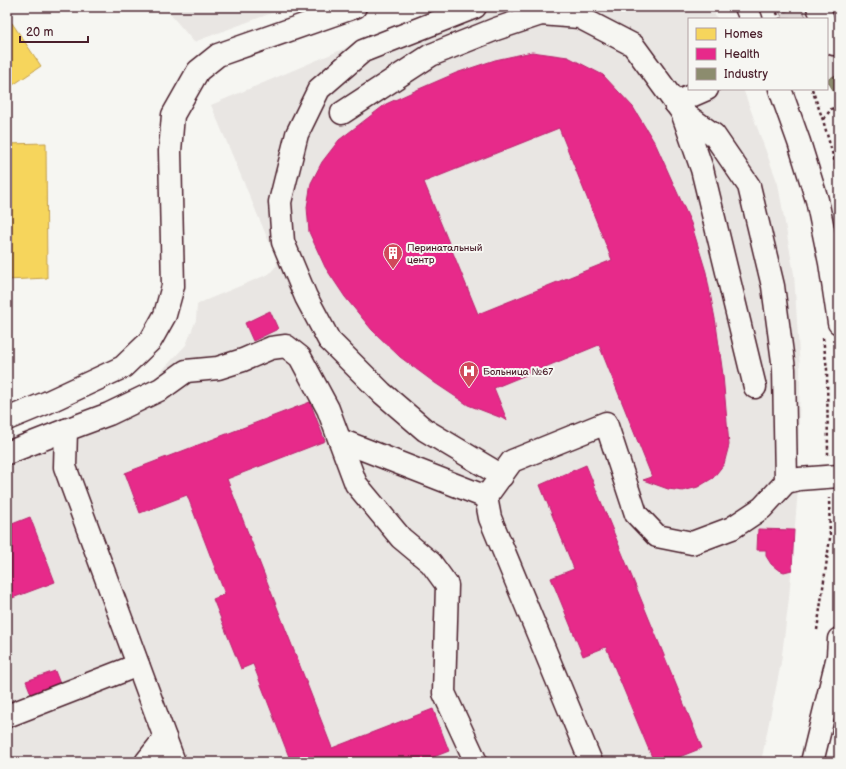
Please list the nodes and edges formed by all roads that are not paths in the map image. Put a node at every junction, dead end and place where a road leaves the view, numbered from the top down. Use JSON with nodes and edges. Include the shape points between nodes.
{"nodes":[{"id":1,"x":354,"y":7,"type":"edge"},
{"id":2,"x":475,"y":7,"type":"edge"},
{"id":3,"x":746,"y":7,"type":"edge"},
{"id":4,"x":818,"y":7,"type":"edge"},
{"id":5,"x":534,"y":11,"type":"edge"},
{"id":6,"x":751,"y":18,"type":"edge"},
{"id":7,"x":823,"y":18,"type":"edge"},
{"id":8,"x":705,"y":90,"type":"edge"},
{"id":9,"x":780,"y":90,"type":"edge"},
{"id":10,"x":678,"y":107,"type":"junction"},
{"id":11,"x":342,"y":113,"type":"dead end"},
{"id":12,"x":839,"y":323,"type":"edge"},
{"id":13,"x":755,"y":387,"type":"dead end"},
{"id":14,"x":7,"y":419,"type":"edge"},
{"id":15,"x":66,"y":430,"type":"junction"},
{"id":16,"x":340,"y":440,"type":"junction"},
{"id":17,"x":7,"y":454,"type":"edge"},
{"id":18,"x":502,"y":476,"type":"junction"},
{"id":19,"x":786,"y":482,"type":"junction"},
{"id":20,"x":834,"y":484,"type":"edge"},
{"id":21,"x":486,"y":498,"type":"junction"},
{"id":22,"x":839,"y":650,"type":"edge"},
{"id":23,"x":138,"y":665,"type":"junction"},
{"id":24,"x":7,"y":716,"type":"edge"},
{"id":25,"x":166,"y":738,"type":"junction"},
{"id":26,"x":146,"y":762,"type":"edge"},
{"id":27,"x":174,"y":762,"type":"edge"},
{"id":28,"x":476,"y":762,"type":"edge"},
{"id":29,"x":591,"y":762,"type":"edge"},
{"id":30,"x":812,"y":762,"type":"edge"}],
"edges":[{"from":1,"to":14,"type":"street","via":[[218,56],[198,71],[173,115],[170,151],[172,286],[165,315],[151,340],[123,367]]},
{"from":2,"to":18,"type":"street","via":[[363,51],[319,89],[297,134],[280,202],[283,242],[306,297],[329,340],[382,393],[425,430]]},
{"from":3,"to":6,"type":"street"},
{"from":4,"to":7,"type":"street"},
{"from":5,"to":10,"type":"street","via":[[579,18],[634,45]]},
{"from":5,"to":11,"type":"street","via":[[431,55]]},
{"from":8,"to":10,"type":"street"},
{"from":9,"to":12,"type":"street","via":[[817,200]]},
{"from":10,"to":13,"type":"street","via":[[702,169]]},
{"from":10,"to":19,"type":"street","via":[[714,134],[749,186],[773,286],[784,369]]},
{"from":15,"to":16,"type":"street","via":[[109,414],[161,389],[186,371],[218,368],[271,348],[286,346],[300,357],[328,409]]},
{"from":15,"to":17,"type":"street"},
{"from":15,"to":23,"type":"street","via":[[64,467]]},
{"from":16,"to":21,"type":"street"},
{"from":16,"to":28,"type":"street","via":[[356,484],[401,538],[431,563],[446,585],[444,693]]},
{"from":18,"to":19,"type":"street","via":[[512,461],[606,423],[636,514],[657,536],[692,543],[732,528],[762,508]]},
{"from":18,"to":21,"type":"street"},
{"from":19,"to":20,"type":"street","via":[[799,479]]},
{"from":21,"to":29,"type":"street","via":[[490,518]]},
{"from":22,"to":30,"type":"street"},
{"from":23,"to":24,"type":"street"},
{"from":23,"to":25,"type":"street"},
{"from":25,"to":26,"type":"street"},
{"from":25,"to":27,"type":"street"}]}
